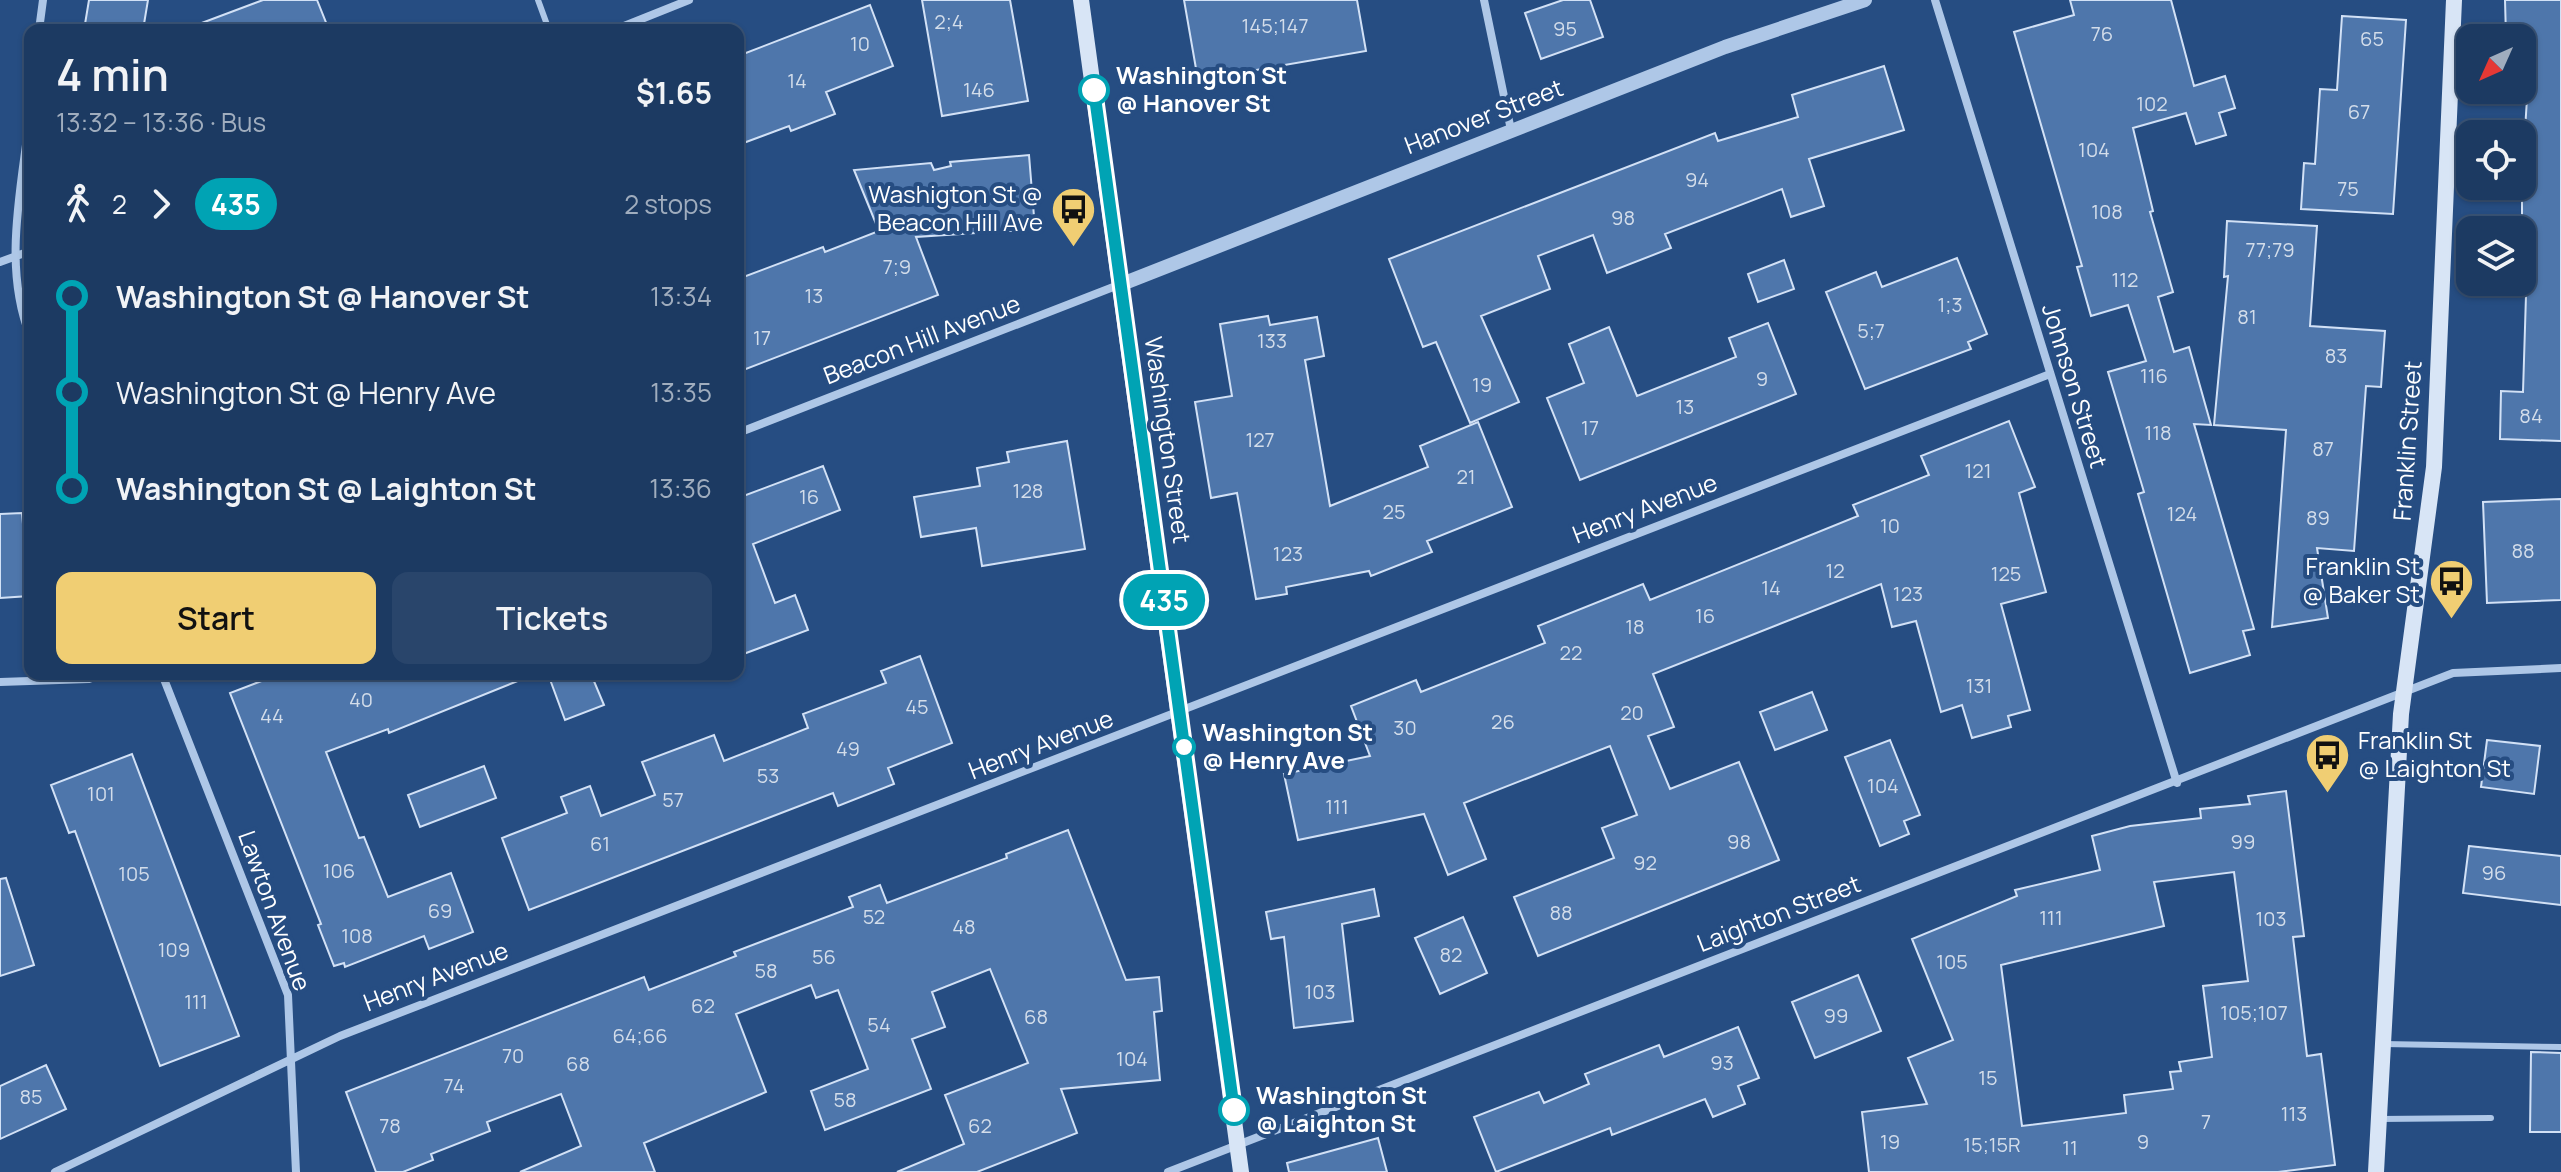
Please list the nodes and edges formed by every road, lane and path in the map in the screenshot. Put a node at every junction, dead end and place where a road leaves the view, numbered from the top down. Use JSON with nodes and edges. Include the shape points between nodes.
{"nodes":[{"id":1,"x":43,"y":0,"type":"edge"},
{"id":2,"x":538,"y":0,"type":"edge"},
{"id":3,"x":689,"y":0,"type":"edge"},
{"id":4,"x":1081,"y":0,"type":"edge"},
{"id":5,"x":1484,"y":0,"type":"edge"},
{"id":6,"x":1865,"y":0,"type":"edge"},
{"id":7,"x":1935,"y":0,"type":"edge"},
{"id":8,"x":2454,"y":0,"type":"edge"},
{"id":9,"x":40,"y":24,"type":"edge"},
{"id":10,"x":547,"y":24,"type":"edge"},
{"id":11,"x":629,"y":24,"type":"edge"},
{"id":12,"x":1511,"y":130,"type":"junction"},
{"id":13,"x":24,"y":167,"type":"edge"},
{"id":14,"x":24,"y":253,"type":"edge"},
{"id":15,"x":14,"y":256,"type":"junction"},
{"id":16,"x":0,"y":262,"type":"edge"},
{"id":17,"x":1122,"y":284,"type":"junction"},
{"id":18,"x":24,"y":321,"type":"edge"},
{"id":19,"x":2050,"y":374,"type":"junction"},
{"id":20,"x":744,"y":431,"type":"edge"},
{"id":21,"x":2561,"y":668,"type":"edge"},
{"id":22,"x":59,"y":680,"type":"edge"},
{"id":23,"x":164,"y":680,"type":"edge"},
{"id":24,"x":0,"y":682,"type":"edge"},
{"id":25,"x":2404,"y":692,"type":"junction"},
{"id":26,"x":1180,"y":714,"type":"junction"},
{"id":27,"x":2177,"y":783,"type":"junction"},
{"id":28,"x":2383,"y":1044,"type":"junction"},
{"id":29,"x":2561,"y":1047,"type":"edge"},
{"id":30,"x":291,"y":1059,"type":"junction"},
{"id":31,"x":2491,"y":1118,"type":"dead end"},
{"id":32,"x":2379,"y":1119,"type":"junction"},
{"id":33,"x":1238,"y":1142,"type":"junction"},
{"id":34,"x":55,"y":1172,"type":"edge"},
{"id":35,"x":296,"y":1172,"type":"edge"},
{"id":36,"x":1168,"y":1172,"type":"edge"},
{"id":37,"x":1241,"y":1172,"type":"edge"},
{"id":38,"x":2376,"y":1172,"type":"edge"}],
"edges":[{"from":1,"to":9,"type":"street"},
{"from":2,"to":10,"type":"lane"},
{"from":3,"to":11,"type":"street"},
{"from":4,"to":17,"type":"main road","name":"Washington Street"},
{"from":5,"to":12,"type":"street"},
{"from":6,"to":12,"type":"street","name":"Hanover Street","via":[[1725,47]]},
{"from":7,"to":19,"type":"street","name":"Johnson Street"},
{"from":8,"to":25,"type":"main road","name":"Franklin Street","via":[[2434,467]]},
{"from":12,"to":17,"type":"street","name":"Hanover Street"},
{"from":13,"to":15,"type":"street"},
{"from":14,"to":15,"type":"street"},
{"from":15,"to":16,"type":"street"},
{"from":15,"to":18,"type":"street","via":[[17,303]]},
{"from":17,"to":20,"type":"street","name":"Beacon Hill Avenue"},
{"from":17,"to":26,"type":"main road","name":"Washington Street"},
{"from":19,"to":26,"type":"street","name":"Henry Avenue"},
{"from":19,"to":27,"type":"street","name":"Johnson Street"},
{"from":21,"to":25,"type":"street","name":"Laighton Street","via":[[2453,673]]},
{"from":22,"to":24,"type":"street"},
{"from":23,"to":30,"type":"street","name":"Lawton Avenue","via":[[288,995]]},
{"from":25,"to":27,"type":"street","name":"Laighton Street"},
{"from":25,"to":28,"type":"main road","name":"Franklin Street"},
{"from":26,"to":30,"type":"street","name":"Henry Avenue"},
{"from":26,"to":33,"type":"main road","name":"Washington Street"},
{"from":27,"to":33,"type":"street","name":"Laighton Street"},
{"from":28,"to":29,"type":"lane"},
{"from":28,"to":32,"type":"main road","name":"Franklin Street"},
{"from":30,"to":34,"type":"street","name":"Henry Avenue"},
{"from":30,"to":35,"type":"street","name":"Lawton Avenue"},
{"from":31,"to":32,"type":"lane"},
{"from":32,"to":38,"type":"main road","name":"Franklin Street"},
{"from":33,"to":36,"type":"street","name":"Laighton Street"},
{"from":33,"to":37,"type":"main road","name":"Washington Street"}]}
